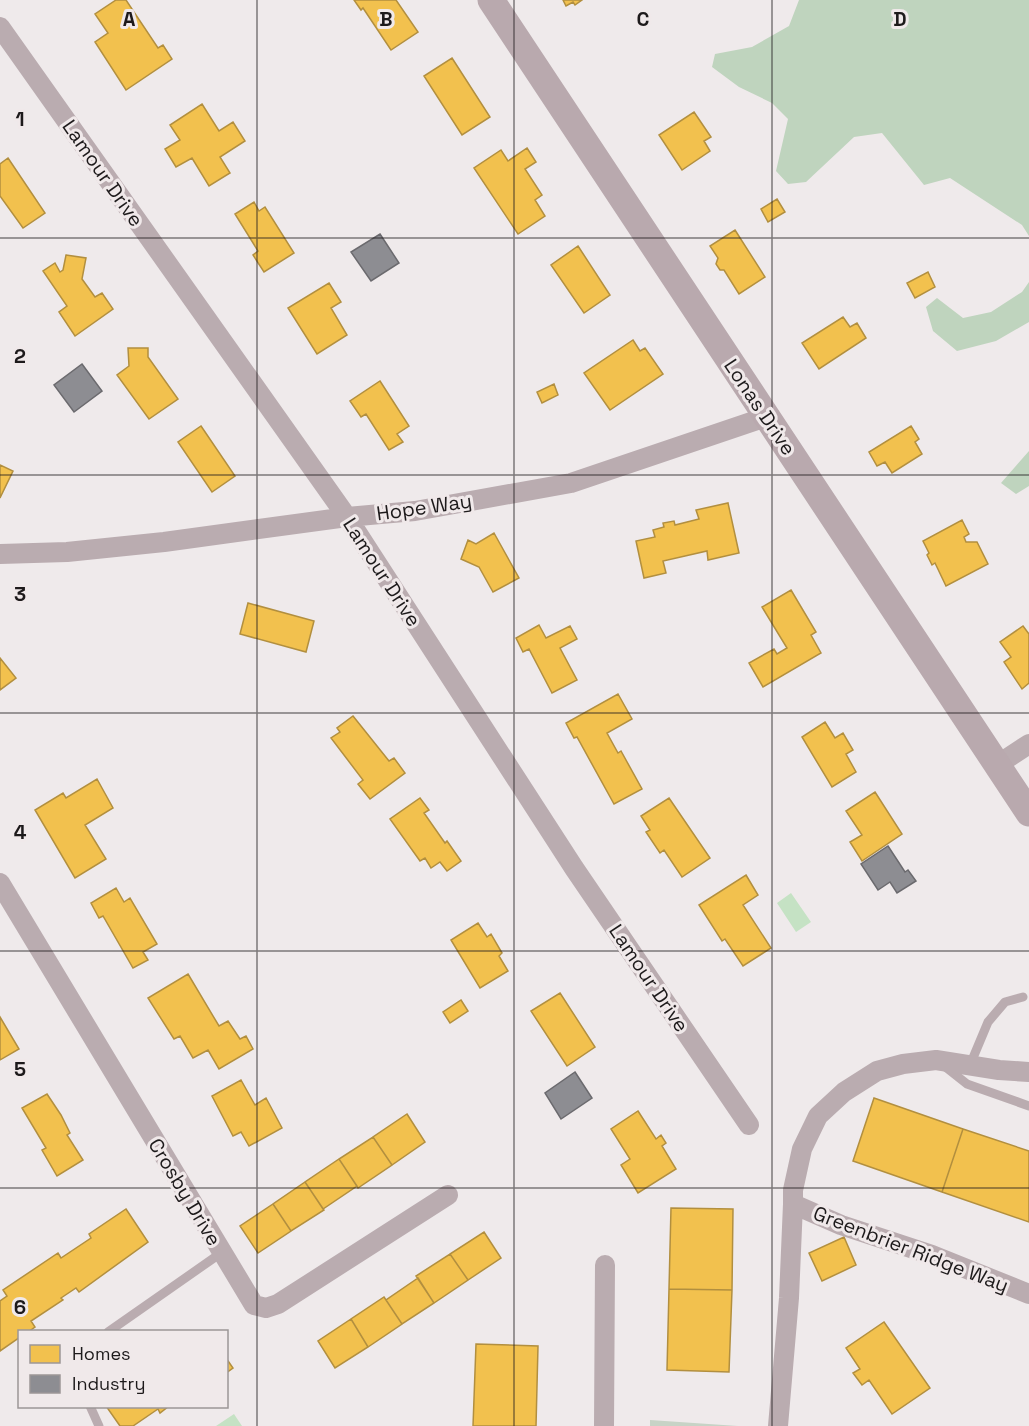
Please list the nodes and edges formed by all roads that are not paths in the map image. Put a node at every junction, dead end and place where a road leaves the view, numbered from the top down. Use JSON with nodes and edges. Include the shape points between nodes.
{"nodes":[{"id":1,"x":490,"y":0,"type":"edge"},
{"id":2,"x":0,"y":27,"type":"edge"},
{"id":3,"x":766,"y":417,"type":"junction"},
{"id":4,"x":346,"y":518,"type":"junction"},
{"id":5,"x":0,"y":554,"type":"edge"},
{"id":6,"x":1029,"y":744,"type":"edge"},
{"id":7,"x":997,"y":765,"type":"junction"},
{"id":8,"x":1029,"y":813,"type":"edge"},
{"id":9,"x":0,"y":883,"type":"edge"},
{"id":10,"x":1023,"y":997,"type":"dead end"},
{"id":11,"x":936,"y":1060,"type":"junction"},
{"id":12,"x":970,"y":1065,"type":"junction"},
{"id":13,"x":1029,"y":1072,"type":"edge"},
{"id":14,"x":1029,"y":1106,"type":"edge"},
{"id":15,"x":750,"y":1125,"type":"dead end"},
{"id":16,"x":448,"y":1195,"type":"dead end"},
{"id":17,"x":793,"y":1204,"type":"junction"},
{"id":18,"x":221,"y":1253,"type":"junction"},
{"id":19,"x":605,"y":1265,"type":"dead end"},
{"id":20,"x":1029,"y":1294,"type":"edge"},
{"id":21,"x":111,"y":1330,"type":"edge"},
{"id":22,"x":90,"y":1408,"type":"edge"},
{"id":23,"x":99,"y":1426,"type":"edge"},
{"id":24,"x":604,"y":1426,"type":"edge"},
{"id":25,"x":778,"y":1426,"type":"edge"}],
"edges":[{"from":1,"to":3,"type":"street","name":"Lonas Drive"},
{"from":2,"to":4,"type":"street","name":"Lamour Drive"},
{"from":3,"to":4,"type":"street","name":"Hope Way","via":[[571,483],[415,511]]},
{"from":3,"to":7,"type":"street","name":"Lonas Drive"},
{"from":4,"to":5,"type":"street","name":"Hope Way","via":[[154,543]]},
{"from":4,"to":15,"type":"street","name":"Lamour Drive","via":[[574,868]]},
{"from":6,"to":7,"type":"street"},
{"from":7,"to":8,"type":"street","name":"Lonas Drive"},
{"from":9,"to":18,"type":"street","name":"Crosby Drive"},
{"from":10,"to":12,"type":"lane","via":[[1005,1002],[988,1022]]},
{"from":11,"to":12,"type":"street","name":"Greenbrier Ridge Way"},
{"from":11,"to":14,"type":"lane","via":[[967,1084]]},
{"from":11,"to":17,"type":"street","name":"Greenbrier Ridge Way","via":[[877,1071],[844,1092],[819,1116],[802,1149]]},
{"from":12,"to":13,"type":"street","name":"Greenbrier Ridge Way"},
{"from":16,"to":18,"type":"street","name":"Crosby Drive","via":[[266,1308],[254,1305]]},
{"from":17,"to":20,"type":"street","name":"Greenbrier Ridge Way"},
{"from":17,"to":25,"type":"street","name":"Greenbrier Ridge Way"},
{"from":18,"to":21,"type":"lane"},
{"from":19,"to":24,"type":"street"},
{"from":22,"to":23,"type":"lane"}]}
